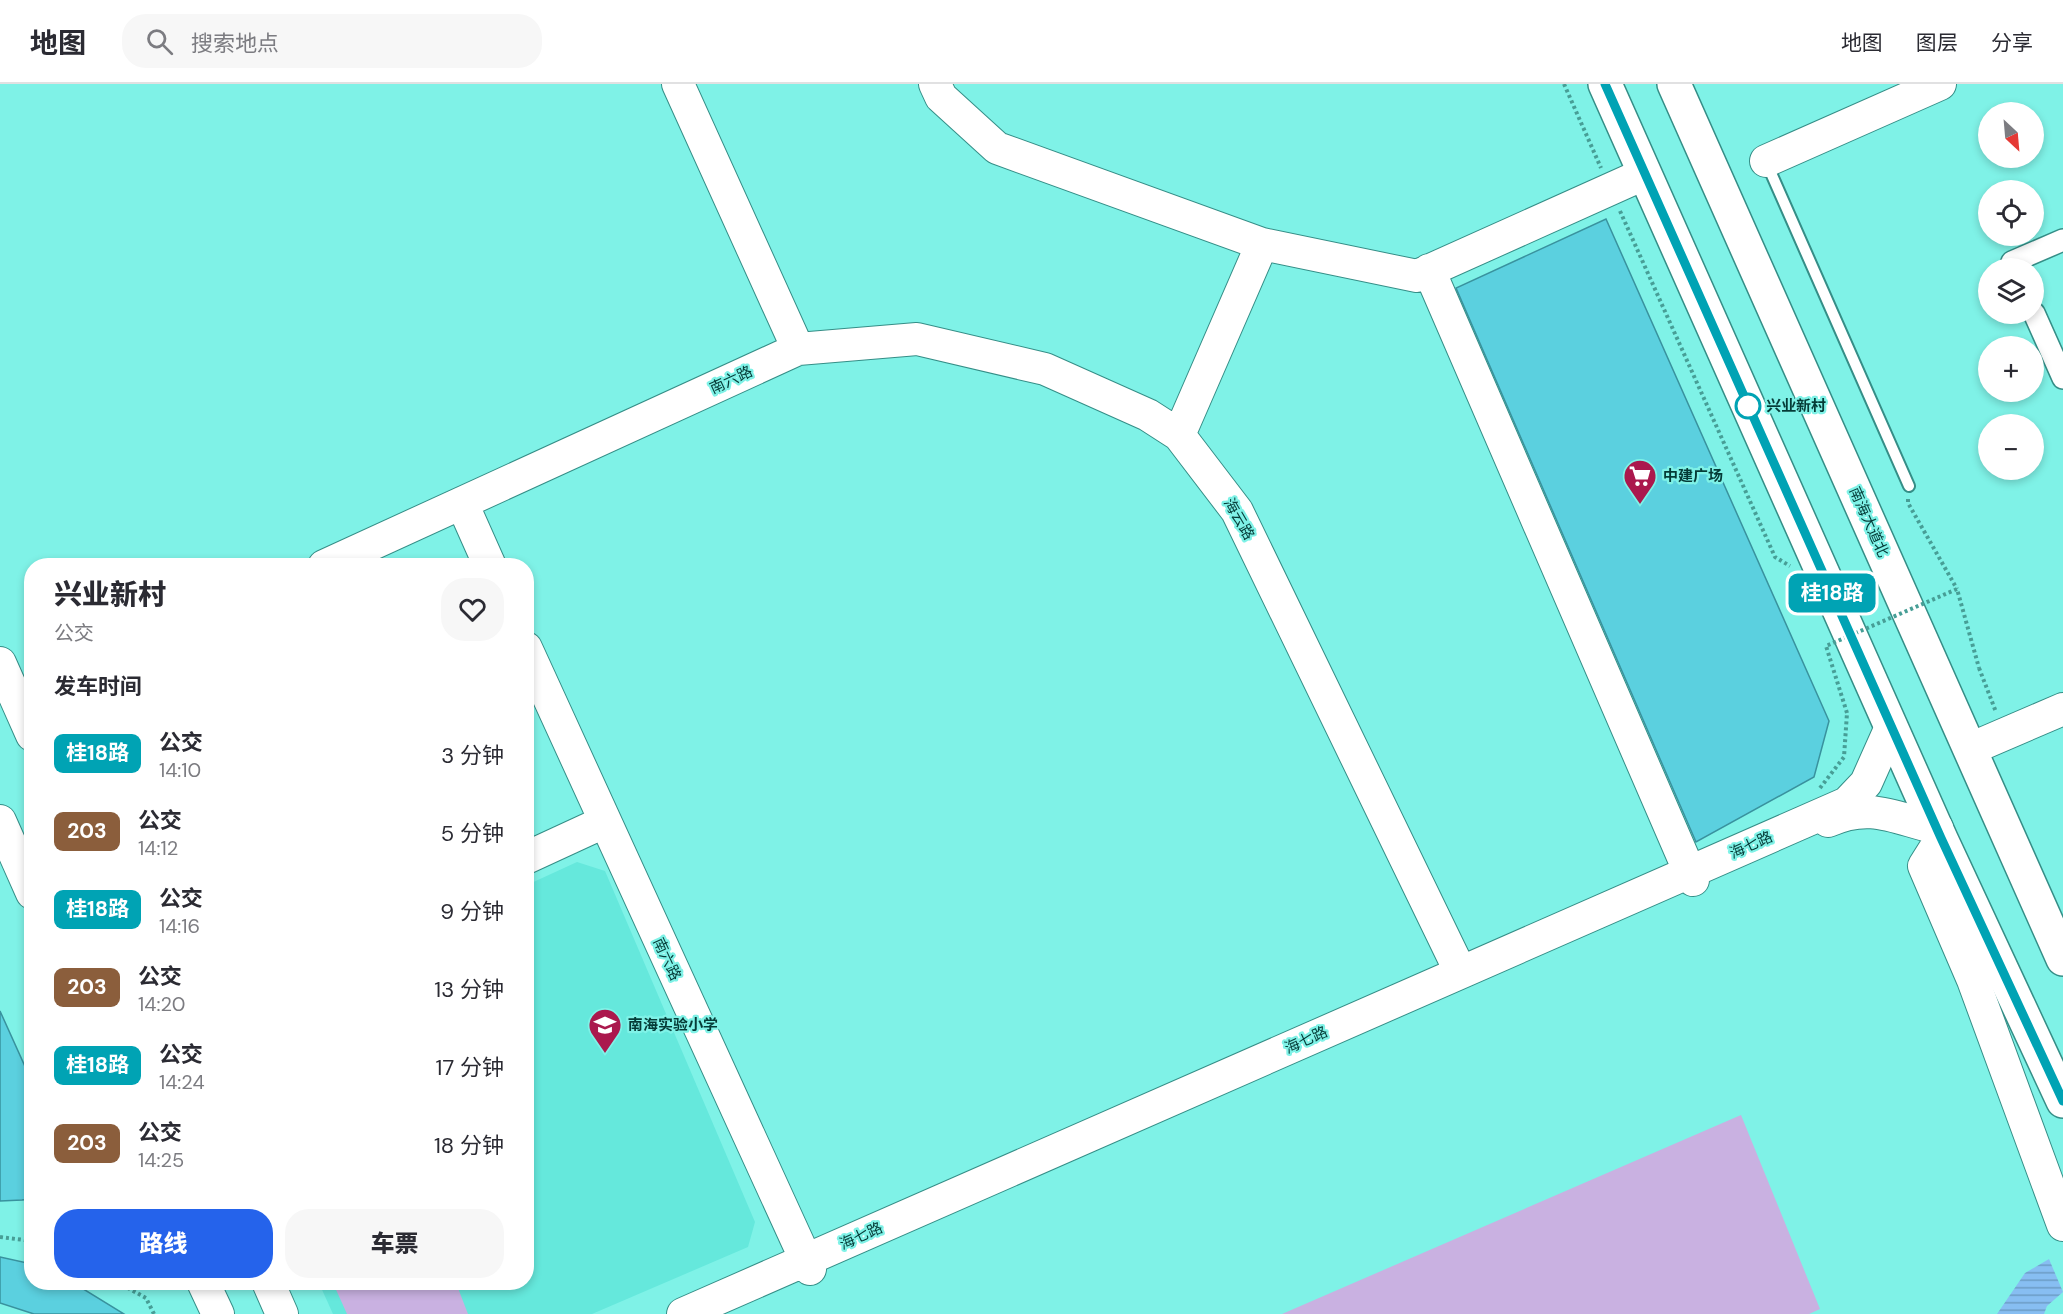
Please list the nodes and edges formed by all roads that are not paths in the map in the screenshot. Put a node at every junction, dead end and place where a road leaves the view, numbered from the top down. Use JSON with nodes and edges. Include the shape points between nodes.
{"nodes":[{"id":1,"x":678,"y":84,"type":"edge"},
{"id":2,"x":935,"y":84,"type":"edge"},
{"id":3,"x":1605,"y":84,"type":"edge"},
{"id":4,"x":1674,"y":84,"type":"edge"},
{"id":5,"x":1940,"y":84,"type":"edge"},
{"id":6,"x":1766,"y":161,"type":"joint"},
{"id":7,"x":1644,"y":174,"type":"junction"},
{"id":8,"x":2063,"y":240,"type":"edge"},
{"id":9,"x":1262,"y":244,"type":"junction"},
{"id":10,"x":2021,"y":258,"type":"edge"},
{"id":11,"x":1429,"y":270,"type":"junction"},
{"id":12,"x":2039,"y":324,"type":"edge"},
{"id":13,"x":798,"y":350,"type":"junction"},
{"id":14,"x":2063,"y":378,"type":"edge"},
{"id":15,"x":1179,"y":435,"type":"junction"},
{"id":16,"x":1909,"y":486,"type":"dead end"},
{"id":17,"x":462,"y":503,"type":"junction"},
{"id":18,"x":342,"y":558,"type":"edge"},
{"id":19,"x":486,"y":558,"type":"edge"},
{"id":20,"x":0,"y":663,"type":"edge"},
{"id":21,"x":534,"y":666,"type":"edge"},
{"id":22,"x":24,"y":699,"type":"edge"},
{"id":23,"x":2063,"y":709,"type":"edge"},
{"id":24,"x":2063,"y":725,"type":"edge"},
{"id":25,"x":1891,"y":727,"type":"junction"},
{"id":26,"x":1973,"y":756,"type":"junction"},
{"id":27,"x":0,"y":821,"type":"edge"},
{"id":28,"x":604,"y":822,"type":"junction"},
{"id":29,"x":1939,"y":833,"type":"junction"},
{"id":30,"x":534,"y":854,"type":"edge"},
{"id":31,"x":24,"y":875,"type":"edge"},
{"id":32,"x":1691,"y":876,"type":"junction"},
{"id":33,"x":2063,"y":959,"type":"edge"},
{"id":34,"x":1461,"y":971,"type":"junction"},
{"id":35,"x":2063,"y":1101,"type":"edge"},
{"id":36,"x":2063,"y":1224,"type":"edge"},
{"id":37,"x":808,"y":1265,"type":"junction"},
{"id":38,"x":207,"y":1290,"type":"edge"},
{"id":39,"x":272,"y":1290,"type":"edge"},
{"id":40,"x":218,"y":1314,"type":"edge"},
{"id":41,"x":282,"y":1314,"type":"edge"},
{"id":42,"x":683,"y":1314,"type":"edge"},
{"id":43,"x":706,"y":1314,"type":"edge"}],
"edges":[{"from":1,"to":13,"type":"street"},
{"from":2,"to":9,"type":"street","via":[[941,97],[997,148]]},
{"from":3,"to":7,"type":"highway"},
{"from":4,"to":26,"type":"highway","name":"南海大道北"},
{"from":5,"to":6,"type":"street"},
{"from":6,"to":16,"type":"lane"},
{"from":7,"to":11,"type":"street"},
{"from":7,"to":25,"type":"highway"},
{"from":8,"to":10,"type":"street"},
{"from":9,"to":11,"type":"street","via":[[1417,276]]},
{"from":9,"to":15,"type":"street"},
{"from":11,"to":32,"type":"street"},
{"from":12,"to":14,"type":"street"},
{"from":13,"to":15,"type":"street","name":"海云路","via":[[917,339],[1045,369],[1148,415]]},
{"from":13,"to":17,"type":"street","name":"南六路"},
{"from":15,"to":34,"type":"street","name":"海云路","via":[[1237,511]]},
{"from":17,"to":18,"type":"street","name":"南六路"},
{"from":17,"to":19,"type":"street"},
{"from":20,"to":22,"type":"street"},
{"from":21,"to":28,"type":"street","name":"南六路"},
{"from":23,"to":26,"type":"street","via":[[2004,734]]},
{"from":24,"to":26,"type":"street"},
{"from":25,"to":29,"type":"highway"},
{"from":25,"to":32,"type":"street","name":"海七路","via":[[1866,783],[1847,803]]},
{"from":26,"to":33,"type":"highway","name":"南海大道北"},
{"from":27,"to":31,"type":"street"},
{"from":28,"to":30,"type":"street"},
{"from":28,"to":37,"type":"street","name":"南六路"},
{"from":29,"to":32,"type":"street","name":"海七路","via":[[1876,811],[1848,813]]},
{"from":29,"to":35,"type":"highway"},
{"from":29,"to":36,"type":"street","via":[[1924,866],[1972,980]]},
{"from":32,"to":34,"type":"street","name":"海七路"},
{"from":32,"to":37,"type":"street","name":"海七路"},
{"from":34,"to":37,"type":"street","name":"海七路"},
{"from":37,"to":42,"type":"street","name":"海七路"},
{"from":37,"to":43,"type":"street","name":"海七路"},
{"from":38,"to":40,"type":"street"},
{"from":39,"to":41,"type":"street"}]}
